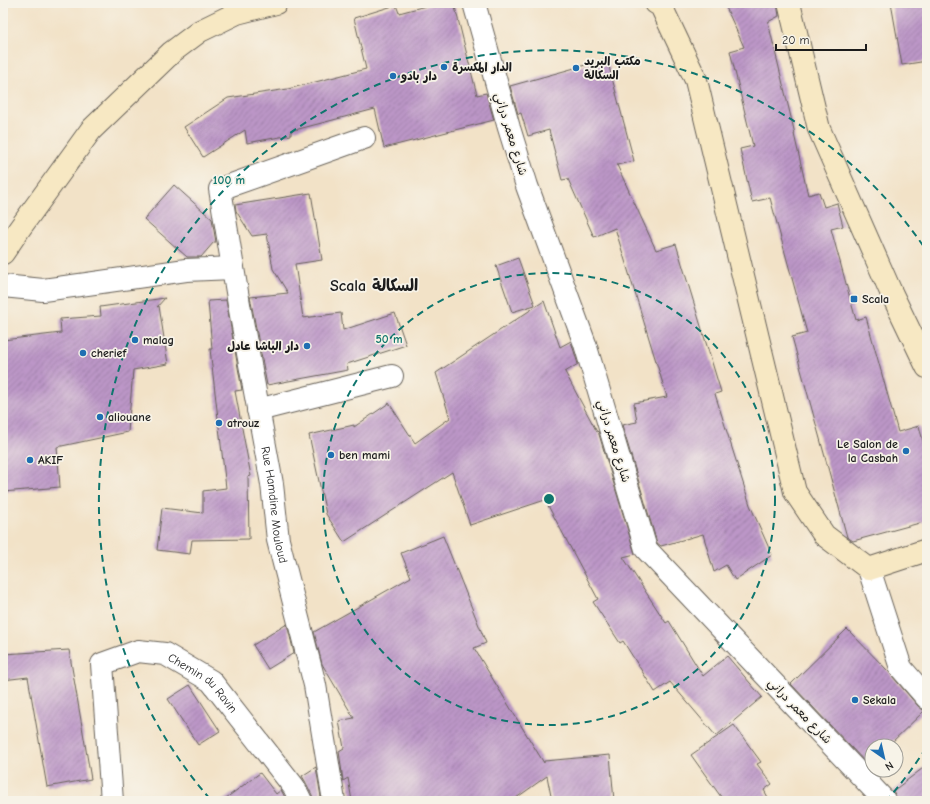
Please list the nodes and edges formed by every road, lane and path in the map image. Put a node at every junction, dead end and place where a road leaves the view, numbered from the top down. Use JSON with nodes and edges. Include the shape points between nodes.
{"nodes":[{"id":1,"x":276,"y":3,"type":"edge"},
{"id":2,"x":474,"y":3,"type":"edge"},
{"id":3,"x":656,"y":3,"type":"edge"},
{"id":4,"x":789,"y":3,"type":"edge"},
{"id":5,"x":364,"y":138,"type":"dead end"},
{"id":6,"x":3,"y":253,"type":"edge"},
{"id":7,"x":233,"y":268,"type":"junction"},
{"id":8,"x":3,"y":286,"type":"edge"},
{"id":9,"x":927,"y":367,"type":"edge"},
{"id":10,"x":392,"y":376,"type":"dead end"},
{"id":11,"x":258,"y":410,"type":"junction"},
{"id":12,"x":927,"y":550,"type":"edge"},
{"id":13,"x":869,"y":569,"type":"junction"},
{"id":14,"x":927,"y":698,"type":"edge"},
{"id":15,"x":112,"y":801,"type":"edge"},
{"id":16,"x":301,"y":801,"type":"edge"},
{"id":17,"x":334,"y":801,"type":"edge"},
{"id":18,"x":885,"y":801,"type":"edge"}],
"edges":[{"from":1,"to":6,"type":"main road","via":[[238,13],[200,31],[172,52],[91,130]]},
{"from":2,"to":18,"type":"street","name":"شارع معمر دراني","via":[[522,171],[585,344],[646,549]]},
{"from":3,"to":13,"type":"main road","via":[[661,6],[696,80],[795,492],[824,535]]},
{"from":4,"to":9,"type":"main road","via":[[819,129]]},
{"from":5,"to":7,"type":"street","name":"Rue Hamdine Mouloud","via":[[220,189]]},
{"from":7,"to":8,"type":"street","via":[[186,270],[43,290]]},
{"from":7,"to":11,"type":"street","name":"Rue Hamdine Mouloud"},
{"from":10,"to":11,"type":"street"},
{"from":11,"to":17,"type":"street","name":"Rue Hamdine Mouloud","via":[[272,484],[278,540],[315,685]]},
{"from":12,"to":13,"type":"main road"},
{"from":13,"to":14,"type":"street","via":[[901,668]]},
{"from":15,"to":16,"type":"street","name":"Chemin du Ravin","via":[[102,664],[138,651],[165,654],[211,681],[294,787]]}]}
